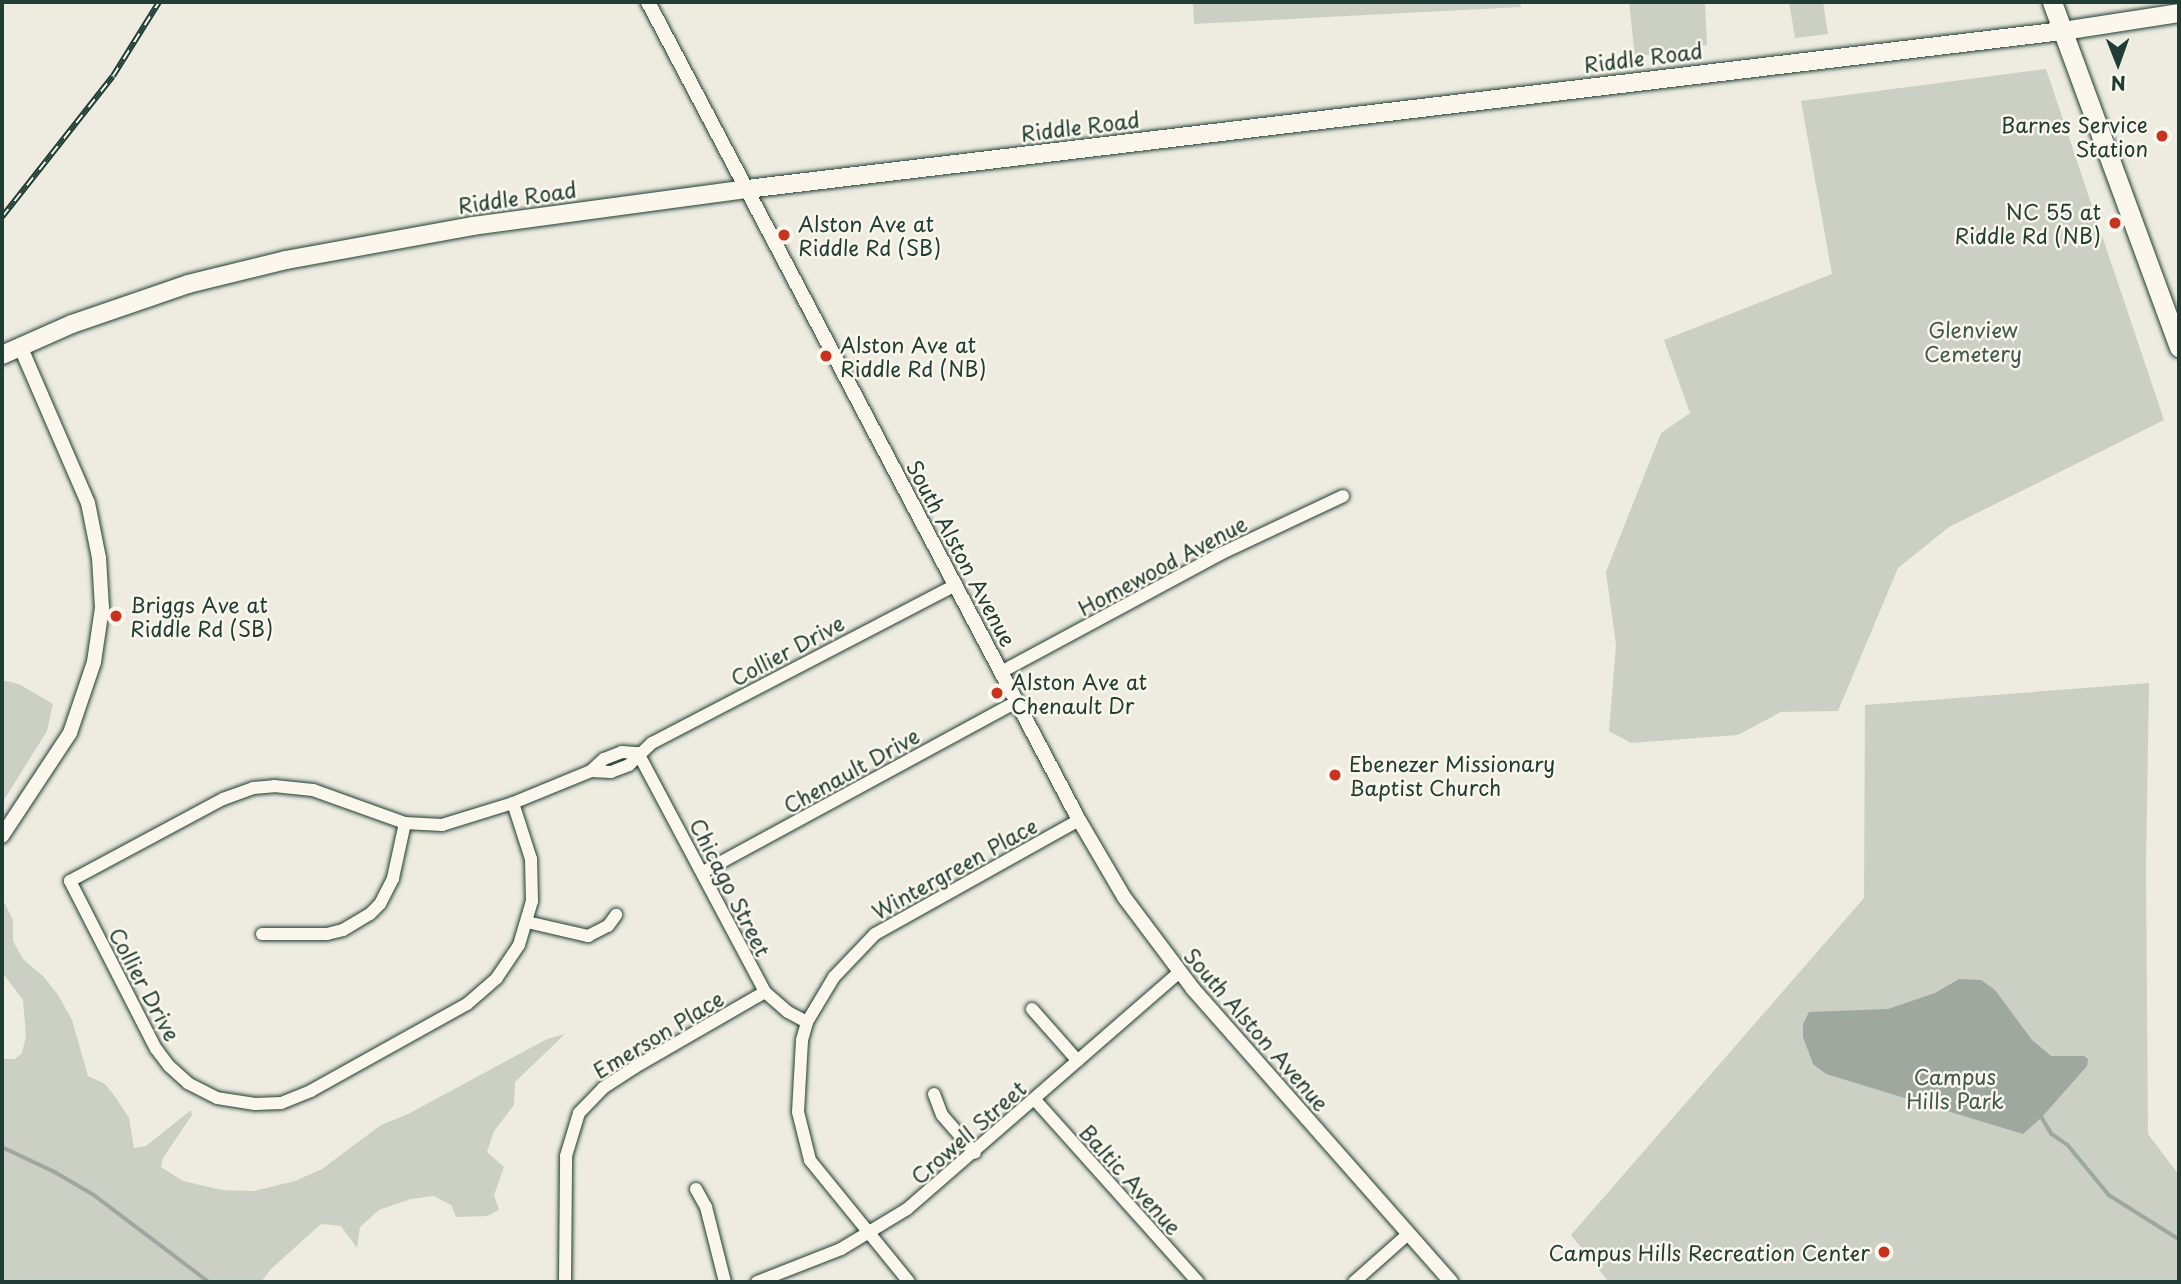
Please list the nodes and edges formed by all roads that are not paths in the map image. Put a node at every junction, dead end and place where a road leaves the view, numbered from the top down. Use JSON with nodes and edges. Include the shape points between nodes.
{"nodes":[{"id":1,"x":648,"y":2,"type":"edge"},
{"id":2,"x":2052,"y":2,"type":"edge"},
{"id":3,"x":2179,"y":13,"type":"edge"},
{"id":4,"x":2063,"y":30,"type":"junction"},
{"id":5,"x":747,"y":189,"type":"junction"},
{"id":6,"x":20,"y":346,"type":"junction"},
{"id":7,"x":2179,"y":347,"type":"edge"},
{"id":8,"x":2,"y":355,"type":"edge"},
{"id":9,"x":1343,"y":496,"type":"dead end"},
{"id":10,"x":956,"y":584,"type":"junction"},
{"id":11,"x":1001,"y":671,"type":"junction"},
{"id":12,"x":1016,"y":702,"type":"junction"},
{"id":13,"x":638,"y":753,"type":"junction"},
{"id":14,"x":513,"y":803,"type":"junction"},
{"id":15,"x":1079,"y":820,"type":"junction"},
{"id":16,"x":405,"y":824,"type":"junction"},
{"id":17,"x":2,"y":836,"type":"edge"},
{"id":18,"x":703,"y":872,"type":"junction"},
{"id":19,"x":616,"y":915,"type":"dead end"},
{"id":20,"x":527,"y":922,"type":"junction"},
{"id":21,"x":262,"y":934,"type":"dead end"},
{"id":22,"x":1180,"y":972,"type":"junction"},
{"id":23,"x":765,"y":992,"type":"junction"},
{"id":24,"x":1032,"y":1009,"type":"dead end"},
{"id":25,"x":807,"y":1022,"type":"junction"},
{"id":26,"x":1078,"y":1061,"type":"junction"},
{"id":27,"x":934,"y":1094,"type":"dead end"},
{"id":28,"x":1036,"y":1101,"type":"junction"},
{"id":29,"x":975,"y":1153,"type":"junction"},
{"id":30,"x":696,"y":1189,"type":"dead end"},
{"id":31,"x":867,"y":1234,"type":"junction"},
{"id":32,"x":1407,"y":1235,"type":"junction"},
{"id":33,"x":565,"y":1282,"type":"edge"},
{"id":34,"x":725,"y":1282,"type":"edge"},
{"id":35,"x":757,"y":1282,"type":"edge"},
{"id":36,"x":909,"y":1282,"type":"edge"},
{"id":37,"x":1198,"y":1282,"type":"edge"},
{"id":38,"x":1354,"y":1282,"type":"edge"},
{"id":39,"x":1451,"y":1282,"type":"edge"}],
"edges":[{"from":1,"to":5,"type":"street","name":"South Alston Avenue"},
{"from":2,"to":4,"type":"main road"},
{"from":3,"to":4,"type":"main road","name":"Riddle Road"},
{"from":4,"to":5,"type":"main road","name":"Riddle Road"},
{"from":4,"to":7,"type":"main road"},
{"from":5,"to":6,"type":"main road","name":"Riddle Road","via":[[473,226],[286,260],[132,302]]},
{"from":5,"to":10,"type":"street","name":"South Alston Avenue"},
{"from":6,"to":8,"type":"main road","name":"Riddle Road"},
{"from":6,"to":17,"type":"street","via":[[88,503],[99,558],[102,608],[94,662],[70,733]]},
{"from":9,"to":11,"type":"street","name":"Homewood Avenue","via":[[1220,554]]},
{"from":10,"to":11,"type":"street","name":"South Alston Avenue"},
{"from":10,"to":13,"type":"street","name":"Collier Drive"},
{"from":11,"to":12,"type":"street","name":"South Alston Avenue"},
{"from":12,"to":15,"type":"street","name":"South Alston Avenue"},
{"from":12,"to":18,"type":"street","name":"Chenault Drive"},
{"from":13,"to":14,"type":"street","name":"Collier Drive","via":[[622,752],[604,759],[591,771]]},
{"from":13,"to":18,"type":"street","name":"Chicago Street"},
{"from":14,"to":16,"type":"street","name":"Collier Drive","via":[[453,824]]},
{"from":14,"to":20,"type":"street","name":"Collier Drive","via":[[531,859],[532,901]]},
{"from":15,"to":22,"type":"street","name":"South Alston Avenue","via":[[1124,897]]},
{"from":15,"to":25,"type":"street","name":"Wintergreen Place","via":[[875,934],[834,977]]},
{"from":16,"to":20,"type":"street","name":"Collier Drive","via":[[313,790],[253,788],[70,881],[169,1066],[207,1094],[255,1104],[281,1103],[303,1095],[467,1004],[509,963]]},
{"from":16,"to":21,"type":"street","via":[[393,878],[370,914],[327,934]]},
{"from":18,"to":23,"type":"street","name":"Chicago Street"},
{"from":19,"to":20,"type":"street","via":[[608,926],[588,936]]},
{"from":22,"to":26,"type":"street","name":"Crowell Street"},
{"from":22,"to":32,"type":"street","name":"South Alston Avenue"},
{"from":23,"to":25,"type":"street","name":"Chicago Street"},
{"from":23,"to":33,"type":"street","name":"Emerson Place","via":[[635,1067],[603,1088],[579,1113],[566,1156]]},
{"from":24,"to":26,"type":"street"},
{"from":25,"to":31,"type":"street","name":"Wintergreen Place","via":[[798,1112],[805,1148]]},
{"from":26,"to":28,"type":"street","name":"Crowell Street"},
{"from":27,"to":29,"type":"street","via":[[942,1115]]},
{"from":28,"to":29,"type":"street","name":"Crowell Street"},
{"from":28,"to":37,"type":"street","name":"Baltic Avenue"},
{"from":29,"to":31,"type":"street","name":"Crowell Street","via":[[907,1209]]},
{"from":30,"to":34,"type":"street","via":[[706,1208]]},
{"from":31,"to":35,"type":"street","name":"Crowell Street","via":[[819,1259]]},
{"from":31,"to":36,"type":"street","name":"Wintergreen Place"},
{"from":32,"to":38,"type":"street"},
{"from":32,"to":39,"type":"street","name":"South Alston Avenue"}]}
